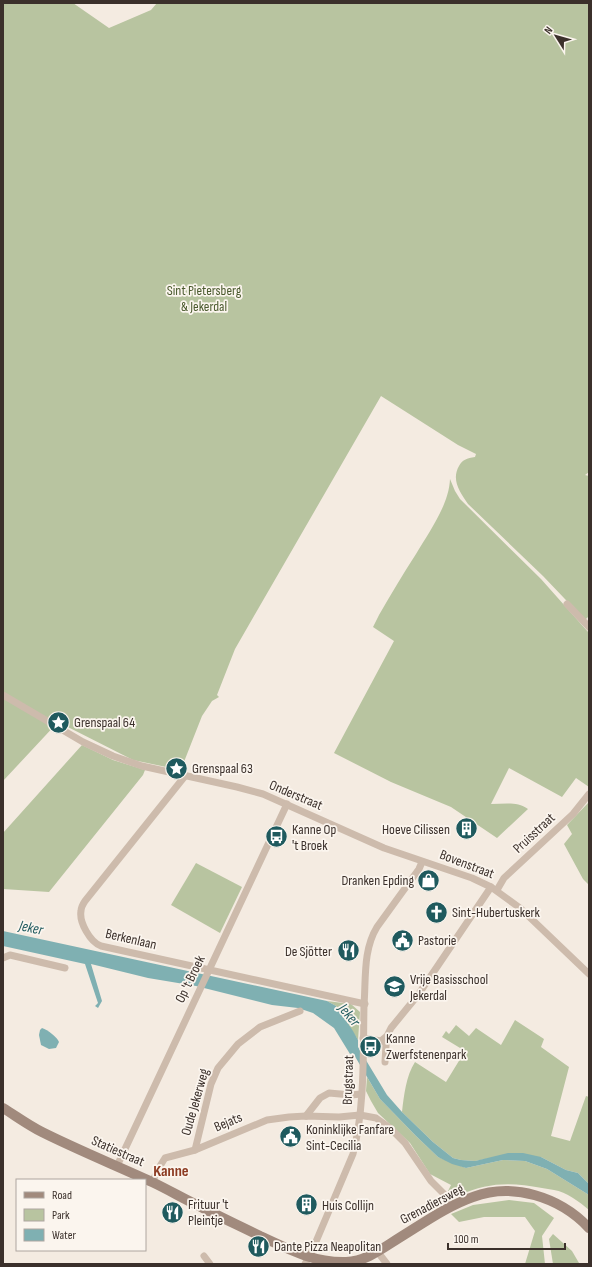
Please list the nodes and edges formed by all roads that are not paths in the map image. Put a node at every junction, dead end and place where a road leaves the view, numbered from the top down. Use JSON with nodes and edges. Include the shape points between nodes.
{"nodes":[{"id":1,"x":567,"y":604,"type":"dead end"},
{"id":2,"x":589,"y":627,"type":"edge"},
{"id":3,"x":3,"y":695,"type":"edge"},
{"id":4,"x":185,"y":776,"type":"junction"},
{"id":5,"x":589,"y":794,"type":"edge"},
{"id":6,"x":287,"y":804,"type":"junction"},
{"id":7,"x":422,"y":862,"type":"junction"},
{"id":8,"x":494,"y":888,"type":"junction"},
{"id":9,"x":3,"y":958,"type":"edge"},
{"id":10,"x":65,"y":968,"type":"dead end"},
{"id":11,"x":208,"y":971,"type":"junction"},
{"id":12,"x":589,"y":974,"type":"edge"},
{"id":13,"x":364,"y":1004,"type":"junction"},
{"id":14,"x":300,"y":1012,"type":"dead end"},
{"id":15,"x":363,"y":1038,"type":"junction"},
{"id":16,"x":384,"y":1040,"type":"junction"},
{"id":17,"x":385,"y":1062,"type":"dead end"},
{"id":18,"x":361,"y":1094,"type":"junction"},
{"id":19,"x":3,"y":1108,"type":"edge"},
{"id":20,"x":360,"y":1115,"type":"junction"},
{"id":21,"x":306,"y":1116,"type":"junction"},
{"id":22,"x":195,"y":1150,"type":"junction"},
{"id":23,"x":117,"y":1166,"type":"junction"},
{"id":24,"x":145,"y":1179,"type":"edge"},
{"id":25,"x":146,"y":1179,"type":"edge"},
{"id":26,"x":152,"y":1182,"type":"junction"},
{"id":27,"x":455,"y":1204,"type":"junction"},
{"id":28,"x":589,"y":1228,"type":"edge"},
{"id":29,"x":377,"y":1251,"type":"junction"},
{"id":30,"x":204,"y":1256,"type":"dead end"},
{"id":31,"x":307,"y":1261,"type":"edge"},
{"id":32,"x":210,"y":1264,"type":"edge"},
{"id":33,"x":387,"y":1264,"type":"edge"}],
"edges":[{"from":1,"to":2,"type":"street"},
{"from":3,"to":4,"type":"street","name":"Onderstraat","via":[[83,742],[113,756]]},
{"from":4,"to":6,"type":"street","name":"Onderstraat","via":[[263,794]]},
{"from":4,"to":11,"type":"street","name":"Berkenlaan","via":[[84,901],[80,912],[92,940],[101,946]]},
{"from":5,"to":8,"type":"street","name":"Pruisstraat","via":[[573,814]]},
{"from":6,"to":7,"type":"street","name":"Onderstraat","via":[[384,848]]},
{"from":6,"to":11,"type":"street","name":"Op 't Broek"},
{"from":7,"to":8,"type":"street","name":"Bovenstraat"},
{"from":7,"to":13,"type":"street","name":"Brugstraat","via":[[372,935],[367,956]]},
{"from":8,"to":12,"type":"street","name":"Bovenstraat","via":[[520,908]]},
{"from":8,"to":16,"type":"street","name":"Pruisstraat"},
{"from":9,"to":10,"type":"street","via":[[10,954]]},
{"from":11,"to":13,"type":"street","name":"Berkenlaan"},
{"from":11,"to":23,"type":"street","name":"Op 't Broek"},
{"from":13,"to":15,"type":"street","name":"Brugstraat"},
{"from":14,"to":22,"type":"street","name":"Oude Jekerweg","via":[[260,1027],[238,1044],[218,1068],[211,1084]]},
{"from":15,"to":16,"type":"street"},
{"from":15,"to":18,"type":"street","name":"Brugstraat"},
{"from":16,"to":17,"type":"street"},
{"from":18,"to":20,"type":"street","name":"Brugstraat"},
{"from":18,"to":21,"type":"street","via":[[328,1093],[320,1098]]},
{"from":19,"to":23,"type":"main road","name":"Statiestraat","via":[[40,1131]]},
{"from":20,"to":21,"type":"street","name":"Bejats","via":[[338,1118]]},
{"from":20,"to":27,"type":"street","via":[[376,1118],[390,1128],[405,1143],[431,1181]]},
{"from":20,"to":31,"type":"street","name":"Brugstraat","via":[[352,1154]]},
{"from":21,"to":22,"type":"street","name":"Bejats","via":[[267,1120]]},
{"from":22,"to":26,"type":"street","name":"Bejats","via":[[165,1158]]},
{"from":23,"to":24,"type":"main road","name":"Statiestraat"},
{"from":25,"to":26,"type":"main road","name":"Statiestraat"},
{"from":26,"to":31,"type":"main road","name":"Statiestraat"},
{"from":27,"to":28,"type":"main road","name":"Grenadiersweg","via":[[485,1194],[520,1192],[556,1202]]},
{"from":27,"to":29,"type":"main road","name":"Grenadiersweg"},
{"from":29,"to":31,"type":"main road","name":"Grenadiersweg","via":[[365,1258],[347,1263]]},
{"from":29,"to":33,"type":"street"},
{"from":30,"to":32,"type":"street"}]}
